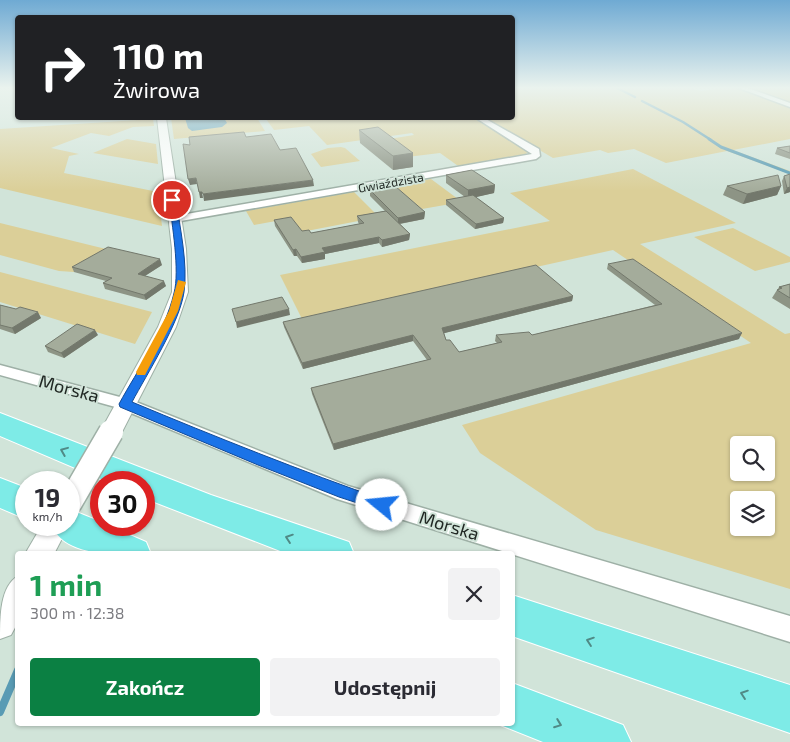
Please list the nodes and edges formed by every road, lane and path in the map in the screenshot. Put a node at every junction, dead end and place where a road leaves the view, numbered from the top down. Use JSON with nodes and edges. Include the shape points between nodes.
{"nodes":[{"id":1,"x":161,"y":122,"type":"edge"},
{"id":2,"x":485,"y":122,"type":"edge"},
{"id":3,"x":175,"y":220,"type":"junction"},
{"id":4,"x":0,"y":370,"type":"edge"},
{"id":5,"x":125,"y":404,"type":"junction"},
{"id":6,"x":0,"y":424,"type":"edge"},
{"id":7,"x":113,"y":471,"type":"edge"},
{"id":8,"x":80,"y":485,"type":"edge"},
{"id":9,"x":155,"y":488,"type":"edge"},
{"id":10,"x":0,"y":492,"type":"edge"},
{"id":11,"x":15,"y":499,"type":"edge"},
{"id":12,"x":80,"y":530,"type":"edge"},
{"id":13,"x":50,"y":536,"type":"edge"},
{"id":14,"x":41,"y":551,"type":"edge"},
{"id":15,"x":125,"y":551,"type":"edge"},
{"id":16,"x":327,"y":551,"type":"edge"},
{"id":17,"x":15,"y":596,"type":"edge"},
{"id":18,"x":515,"y":616,"type":"edge"},
{"id":19,"x":0,"y":624,"type":"edge"},
{"id":20,"x":790,"y":629,"type":"edge"},
{"id":21,"x":515,"y":707,"type":"edge"},
{"id":22,"x":790,"y":709,"type":"edge"},
{"id":23,"x":606,"y":742,"type":"edge"}],
"edges":[{"from":1,"to":3,"type":"street"},
{"from":2,"to":3,"type":"street","name":"Gwiaździsta","via":[[536,151],[536,156]]},
{"from":3,"to":5,"type":"street","via":[[181,281],[178,298]]},
{"from":4,"to":5,"type":"street","name":"Morska"},
{"from":5,"to":8,"type":"street","bridge":true},
{"from":5,"to":20,"type":"street","name":"Morska","via":[[344,493]]},
{"from":7,"to":6,"type":"highway","one_way":true},
{"from":16,"to":9,"type":"highway","one_way":true},
{"from":10,"to":11,"type":"highway"},
{"from":12,"to":15,"type":"highway"},
{"from":13,"to":14,"type":"street"},
{"from":17,"to":19,"type":"street"},
{"from":22,"to":18,"type":"highway","one_way":true},
{"from":21,"to":23,"type":"highway","one_way":true}]}
